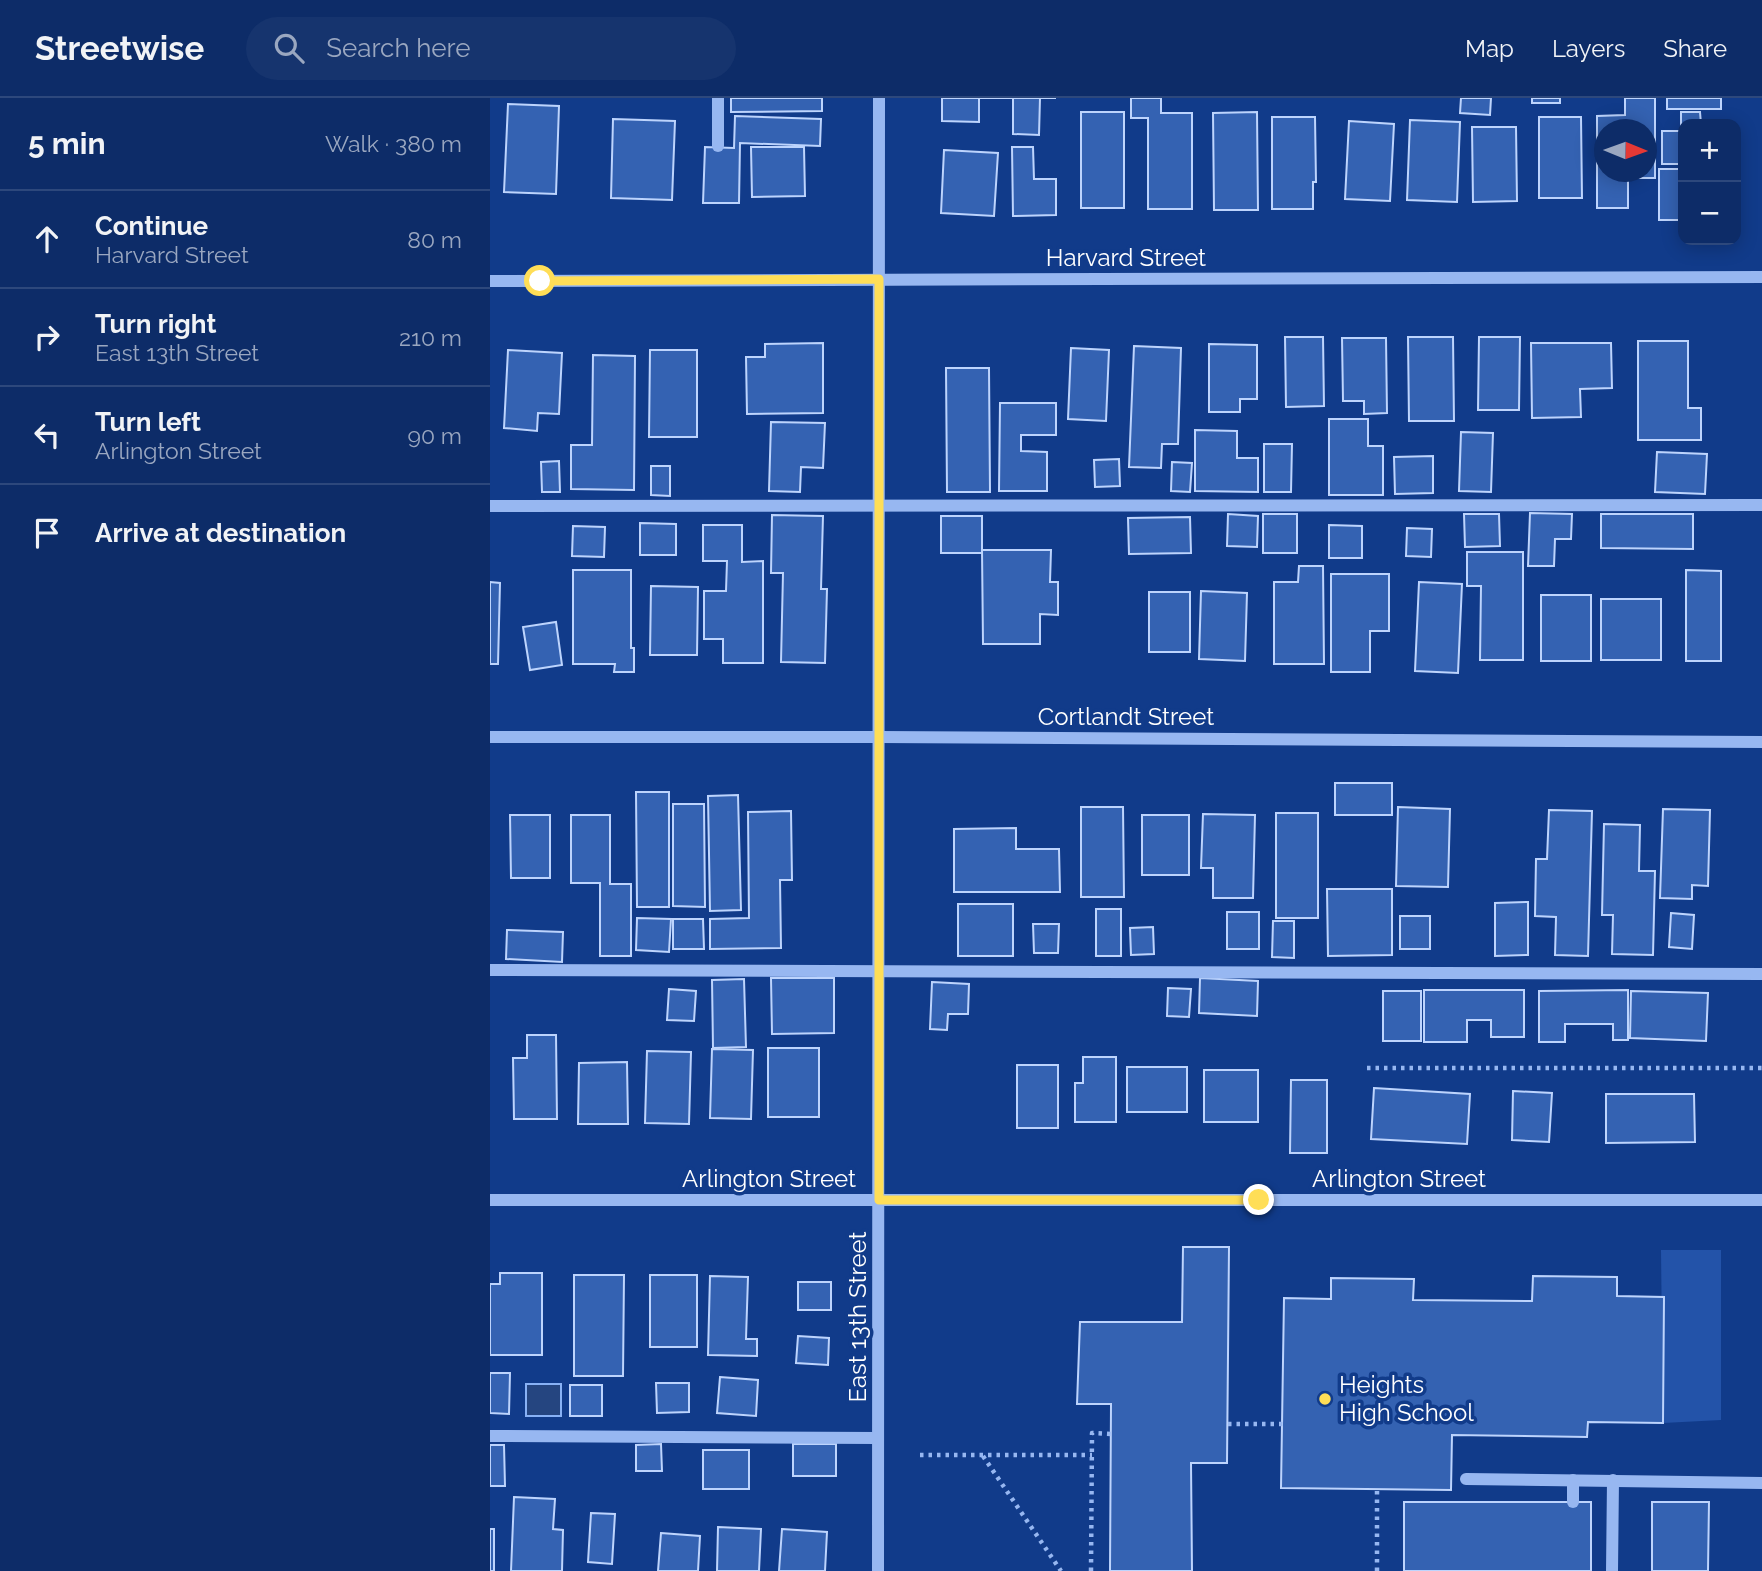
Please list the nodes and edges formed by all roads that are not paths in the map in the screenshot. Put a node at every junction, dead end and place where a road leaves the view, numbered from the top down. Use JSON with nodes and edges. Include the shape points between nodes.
{"nodes":[{"id":1,"x":718,"y":98,"type":"edge"},
{"id":2,"x":880,"y":98,"type":"edge"},
{"id":3,"x":718,"y":146,"type":"dead end"},
{"id":4,"x":1762,"y":277,"type":"edge"},
{"id":5,"x":879,"y":279,"type":"junction"},
{"id":6,"x":490,"y":281,"type":"edge"},
{"id":7,"x":1762,"y":505,"type":"edge"},
{"id":8,"x":490,"y":506,"type":"edge"},
{"id":9,"x":879,"y":506,"type":"junction"},
{"id":10,"x":490,"y":737,"type":"edge"},
{"id":11,"x":879,"y":737,"type":"junction"},
{"id":12,"x":1762,"y":742,"type":"edge"},
{"id":13,"x":490,"y":970,"type":"edge"},
{"id":14,"x":879,"y":972,"type":"junction"},
{"id":15,"x":1762,"y":974,"type":"edge"},
{"id":16,"x":490,"y":1200,"type":"edge"},
{"id":17,"x":879,"y":1200,"type":"junction"},
{"id":18,"x":1762,"y":1200,"type":"edge"},
{"id":19,"x":490,"y":1436,"type":"edge"},
{"id":20,"x":878,"y":1438,"type":"junction"},
{"id":21,"x":1466,"y":1479,"type":"dead end"},
{"id":22,"x":1573,"y":1480,"type":"junction"},
{"id":23,"x":1613,"y":1480,"type":"junction"},
{"id":24,"x":1762,"y":1483,"type":"edge"},
{"id":25,"x":1573,"y":1502,"type":"dead end"},
{"id":26,"x":878,"y":1571,"type":"edge"},
{"id":27,"x":1612,"y":1571,"type":"edge"}],
"edges":[{"from":1,"to":3,"type":"street"},
{"from":2,"to":5,"type":"street","name":"East 13th Street"},
{"from":4,"to":5,"type":"street","name":"Harvard Street"},
{"from":5,"to":6,"type":"street","name":"Harvard Street"},
{"from":5,"to":9,"type":"street","name":"East 13th Street"},
{"from":7,"to":9,"type":"street"},
{"from":8,"to":9,"type":"street"},
{"from":9,"to":11,"type":"street","name":"East 13th Street"},
{"from":10,"to":11,"type":"street","name":"Cortlandt Street"},
{"from":11,"to":12,"type":"street","name":"Cortlandt Street"},
{"from":11,"to":14,"type":"street","name":"East 13th Street"},
{"from":13,"to":14,"type":"street"},
{"from":14,"to":15,"type":"street"},
{"from":14,"to":17,"type":"street","name":"East 13th Street"},
{"from":16,"to":17,"type":"street","name":"Arlington Street"},
{"from":17,"to":18,"type":"street","name":"Arlington Street"},
{"from":17,"to":20,"type":"street","name":"East 13th Street"},
{"from":19,"to":20,"type":"street"},
{"from":20,"to":26,"type":"street","name":"East 13th Street"},
{"from":21,"to":22,"type":"street"},
{"from":22,"to":23,"type":"street"},
{"from":22,"to":25,"type":"street"},
{"from":23,"to":24,"type":"street"},
{"from":23,"to":27,"type":"street"}]}
